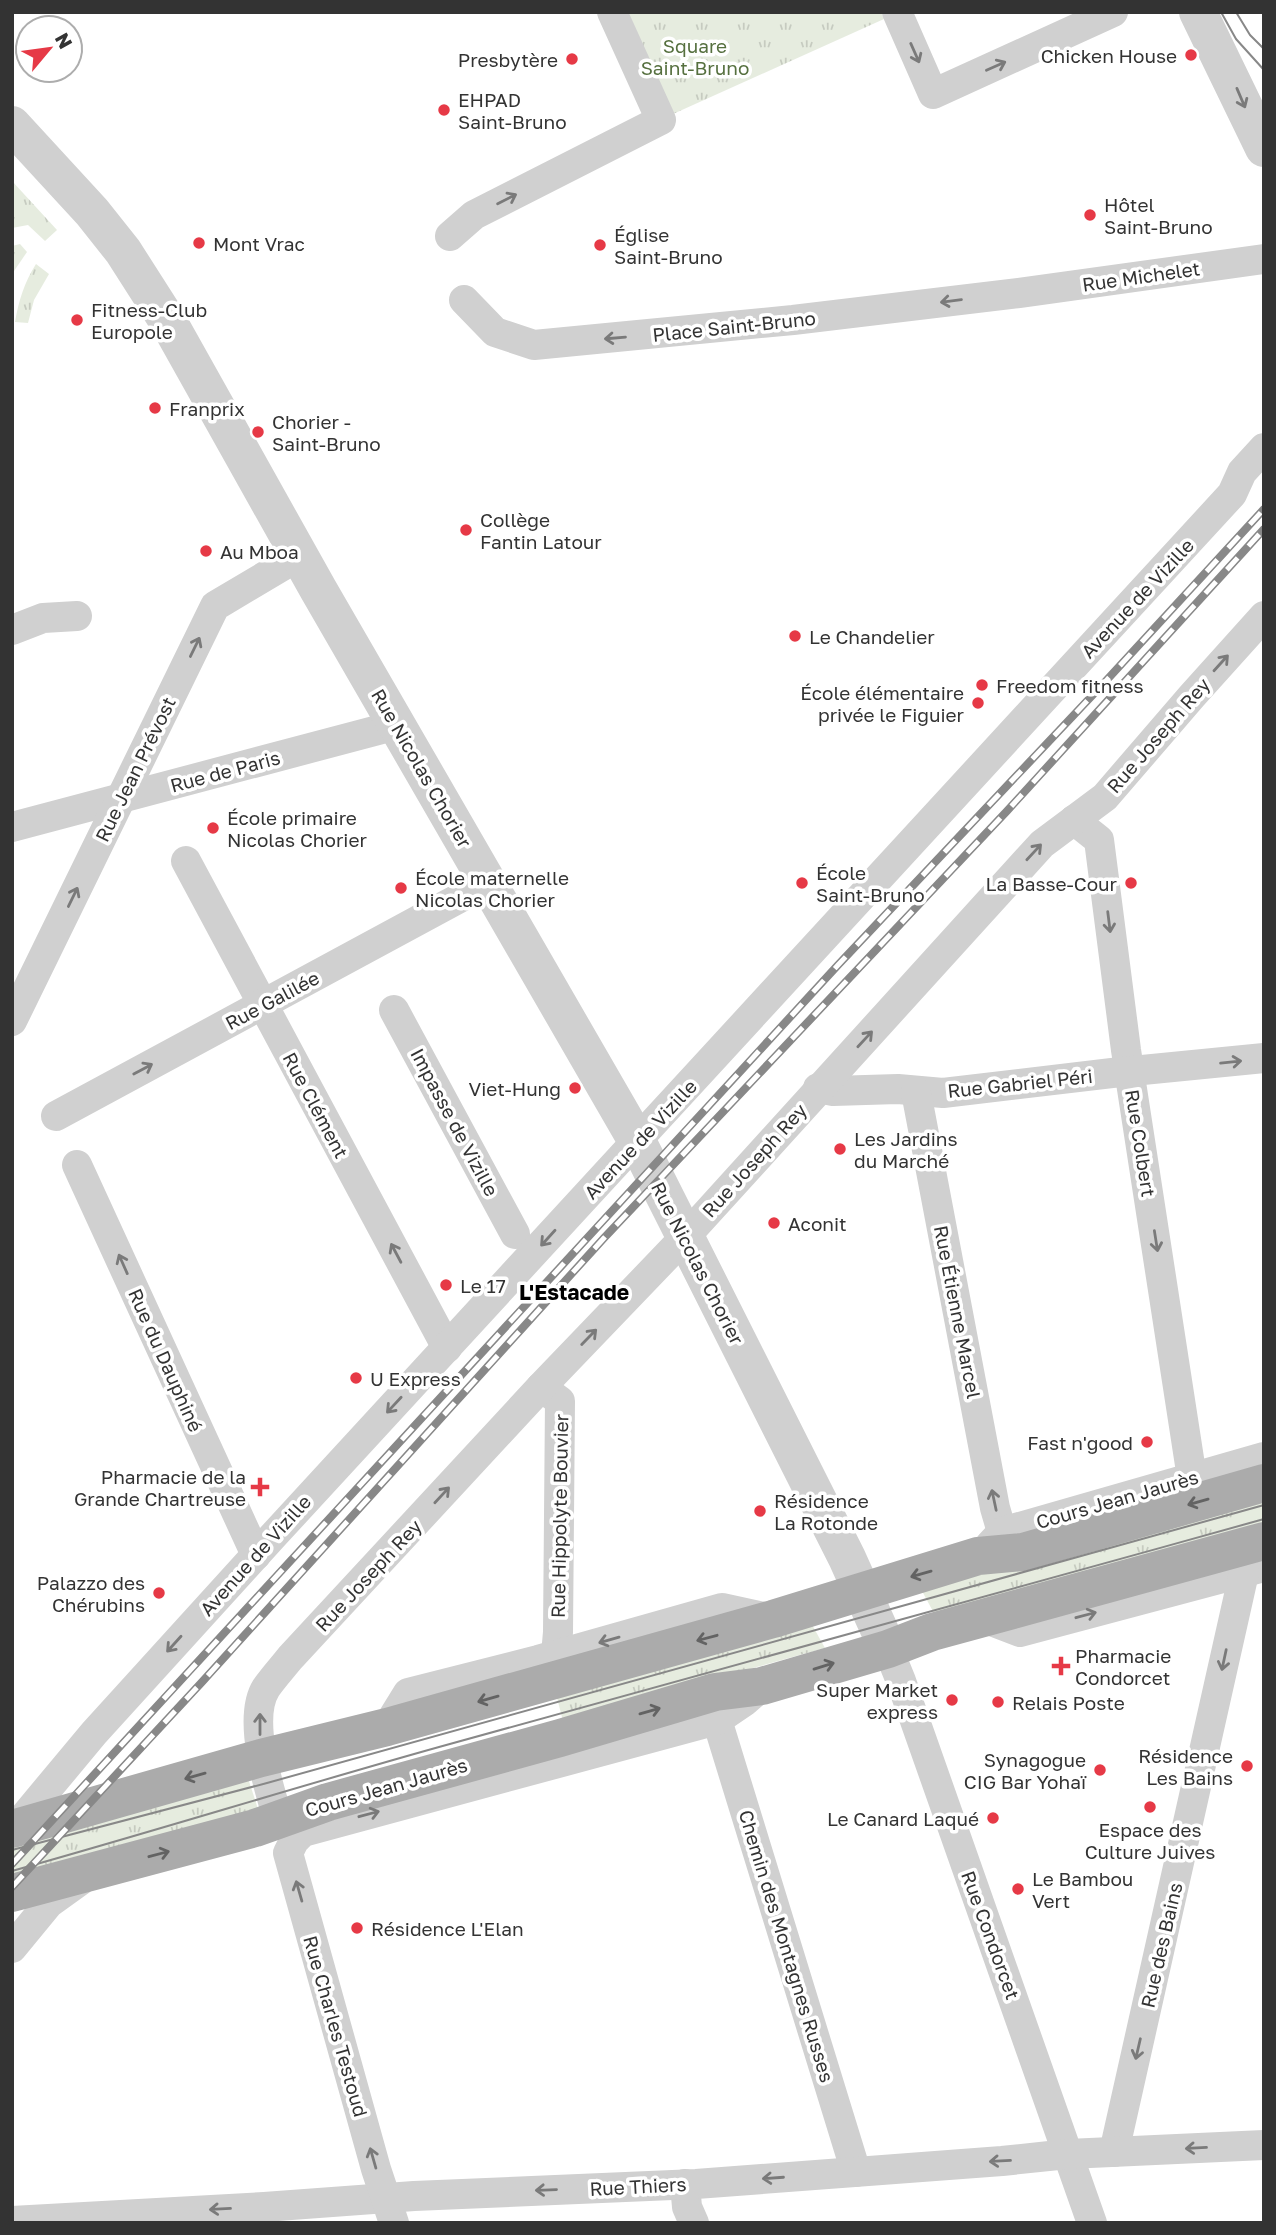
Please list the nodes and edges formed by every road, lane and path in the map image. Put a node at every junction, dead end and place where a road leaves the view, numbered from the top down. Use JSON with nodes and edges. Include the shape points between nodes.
{"nodes":[{"id":1,"x":612,"y":12,"type":"edge"},
{"id":2,"x":897,"y":12,"type":"edge"},
{"id":3,"x":1113,"y":12,"type":"edge"},
{"id":4,"x":1198,"y":12,"type":"edge"},
{"id":5,"x":12,"y":125,"type":"edge"},
{"id":6,"x":1264,"y":148,"type":"edge"},
{"id":7,"x":450,"y":236,"type":"dead end"},
{"id":8,"x":1264,"y":260,"type":"edge"},
{"id":9,"x":1019,"y":293,"type":"joint"},
{"id":10,"x":464,"y":300,"type":"dead end"},
{"id":11,"x":1264,"y":448,"type":"edge"},
{"id":12,"x":299,"y":556,"type":"junction"},
{"id":13,"x":77,"y":616,"type":"dead end"},
{"id":14,"x":1264,"y":616,"type":"edge"},
{"id":15,"x":12,"y":631,"type":"edge"},
{"id":16,"x":397,"y":725,"type":"junction"},
{"id":17,"x":121,"y":798,"type":"junction"},
{"id":18,"x":1074,"y":820,"type":"junction"},
{"id":19,"x":12,"y":827,"type":"edge"},
{"id":20,"x":186,"y":861,"type":"dead end"},
{"id":21,"x":489,"y":882,"type":"junction"},
{"id":22,"x":263,"y":1006,"type":"junction"},
{"id":23,"x":394,"y":1010,"type":"dead end"},
{"id":24,"x":12,"y":1019,"type":"edge"},
{"id":25,"x":1264,"y":1058,"type":"edge"},
{"id":26,"x":1130,"y":1072,"type":"junction"},
{"id":27,"x":818,"y":1088,"type":"junction"},
{"id":28,"x":916,"y":1091,"type":"junction"},
{"id":29,"x":55,"y":1116,"type":"dead end"},
{"id":30,"x":637,"y":1141,"type":"junction"},
{"id":31,"x":77,"y":1164,"type":"dead end"},
{"id":32,"x":515,"y":1234,"type":"dead end"},
{"id":33,"x":686,"y":1236,"type":"junction"},
{"id":34,"x":447,"y":1348,"type":"junction"},
{"id":35,"x":541,"y":1387,"type":"junction"},
{"id":36,"x":1264,"y":1457,"type":"edge"},
{"id":37,"x":1192,"y":1478,"type":"junction"},
{"id":38,"x":1264,"y":1483,"type":"edge"},
{"id":39,"x":990,"y":1544,"type":"junction"},
{"id":40,"x":256,"y":1555,"type":"junction"},
{"id":41,"x":1257,"y":1560,"type":"edge"},
{"id":42,"x":862,"y":1591,"type":"junction"},
{"id":43,"x":773,"y":1619,"type":"junction"},
{"id":44,"x":888,"y":1649,"type":"junction"},
{"id":45,"x":555,"y":1655,"type":"junction"},
{"id":46,"x":762,"y":1686,"type":"junction"},
{"id":47,"x":717,"y":1720,"type":"junction"},
{"id":48,"x":387,"y":1727,"type":"junction"},
{"id":49,"x":261,"y":1758,"type":"junction"},
{"id":50,"x":291,"y":1826,"type":"junction"},
{"id":51,"x":13,"y":1829,"type":"edge"},
{"id":52,"x":93,"y":1872,"type":"junction"},
{"id":53,"x":12,"y":1894,"type":"edge"},
{"id":54,"x":12,"y":1948,"type":"edge"},
{"id":55,"x":1264,"y":2145,"type":"edge"},
{"id":56,"x":1114,"y":2152,"type":"junction"},
{"id":57,"x":1068,"y":2154,"type":"junction"},
{"id":58,"x":856,"y":2172,"type":"junction"},
{"id":59,"x":685,"y":2184,"type":"junction"},
{"id":60,"x":390,"y":2211,"type":"edge"},
{"id":61,"x":262,"y":2215,"type":"edge"},
{"id":62,"x":691,"y":2220,"type":"edge"},
{"id":63,"x":12,"y":2221,"type":"edge"},
{"id":64,"x":1092,"y":2223,"type":"edge"}],
"edges":[{"from":7,"to":1,"type":"street","one_way":true,"via":[[474,215],[661,120]]},
{"from":2,"to":3,"type":"street","one_way":true,"via":[[933,94]]},
{"from":4,"to":6,"type":"street","one_way":true},
{"from":5,"to":12,"type":"street","name":"Rue Nicolas Chorier","via":[[124,251]]},
{"from":8,"to":9,"type":"street","name":"Rue Michelet"},
{"from":9,"to":10,"type":"street","name":"Place Saint-Bruno","one_way":true,"via":[[757,325],[534,345],[495,332]]},
{"from":11,"to":30,"type":"street","name":"Avenue de Vizille","via":[[1242,472],[1232,494]]},
{"from":12,"to":16,"type":"street","name":"Rue Nicolas Chorier"},
{"from":17,"to":12,"type":"street","name":"Rue Jean Prévost","one_way":true,"via":[[215,606]]},
{"from":13,"to":15,"type":"street","via":[[43,618]]},
{"from":18,"to":14,"type":"street","name":"Rue Joseph Rey","one_way":true,"via":[[1105,797]]},
{"from":16,"to":17,"type":"street","name":"Rue de Paris"},
{"from":16,"to":21,"type":"street","name":"Rue Nicolas Chorier"},
{"from":17,"to":19,"type":"street","name":"Rue de Paris"},
{"from":24,"to":17,"type":"street","name":"Rue Jean Prévost","one_way":true},
{"from":18,"to":26,"type":"street","name":"Rue Colbert","one_way":true,"via":[[1099,840]]},
{"from":27,"to":18,"type":"street","name":"Rue Joseph Rey","one_way":true,"via":[[1042,844]]},
{"from":20,"to":22,"type":"street","name":"Rue Clément"},
{"from":21,"to":22,"type":"street","name":"Rue Galilée"},
{"from":21,"to":30,"type":"street","name":"Rue Nicolas Chorier"},
{"from":29,"to":22,"type":"street","name":"Rue Galilée","one_way":true},
{"from":34,"to":22,"type":"street","name":"Rue Clément","one_way":true},
{"from":23,"to":32,"type":"street","name":"Impasse de Vizille"},
{"from":26,"to":25,"type":"street","name":"Rue Gabriel Péri","one_way":true},
{"from":26,"to":28,"type":"street","name":"Rue Gabriel Péri","via":[[943,1093]]},
{"from":26,"to":37,"type":"street","name":"Rue Colbert","one_way":true},
{"from":27,"to":28,"type":"street","name":"Rue Gabriel Péri"},
{"from":27,"to":33,"type":"street","name":"Rue Joseph Rey"},
{"from":39,"to":28,"type":"street","name":"Rue Étienne Marcel","one_way":true,"via":[[991,1487]]},
{"from":30,"to":33,"type":"street","name":"Rue Nicolas Chorier"},
{"from":30,"to":34,"type":"street","name":"Avenue de Vizille","one_way":true},
{"from":40,"to":31,"type":"street","name":"Rue du Dauphiné","one_way":true},
{"from":35,"to":33,"type":"street","name":"Rue Joseph Rey","one_way":true},
{"from":33,"to":42,"type":"street","name":"Rue Nicolas Chorier"},
{"from":34,"to":40,"type":"street","name":"Avenue de Vizille","one_way":true},
{"from":35,"to":45,"type":"street","name":"Rue Hippolyte Bouvier","via":[[560,1401]]},
{"from":49,"to":35,"type":"street","name":"Rue Joseph Rey","one_way":true,"via":[[264,1690]]},
{"from":36,"to":37,"type":"street","name":"Cours Jean Jaurès"},
{"from":37,"to":39,"type":"street","name":"Cours Jean Jaurès"},
{"from":38,"to":39,"type":"main road","name":"Cours Jean Jaurès","one_way":true,"via":[[1023,1552]]},
{"from":39,"to":42,"type":"main road","name":"Cours Jean Jaurès","one_way":true},
{"from":40,"to":51,"type":"street","name":"Avenue de Vizille","one_way":true,"via":[[93,1732]]},
{"from":44,"to":41,"type":"main road","name":"Cours Jean Jaurès","one_way":true,"via":[[932,1632]]},
{"from":41,"to":56,"type":"street","name":"Rue des Bains","one_way":true},
{"from":42,"to":43,"type":"main road","name":"Cours Jean Jaurès"},
{"from":42,"to":44,"type":"street"},
{"from":43,"to":45,"type":"street","name":"Cours Jean Jaurès","one_way":true,"via":[[722,1608]]},
{"from":43,"to":48,"type":"main road","name":"Cours Jean Jaurès","one_way":true},
{"from":46,"to":44,"type":"main road","name":"Cours Jean Jaurès","one_way":true},
{"from":44,"to":57,"type":"street","name":"Rue Condorcet"},
{"from":45,"to":48,"type":"street","name":"Cours Jean Jaurès","via":[[408,1693]]},
{"from":46,"to":47,"type":"street","name":"Cours Jean Jaurès"},
{"from":50,"to":46,"type":"main road","name":"Cours Jean Jaurès","one_way":true,"via":[[328,1802],[715,1692]]},
{"from":50,"to":47,"type":"street","name":"Cours Jean Jaurès","one_way":true},
{"from":47,"to":58,"type":"street","name":"Chemin des Montagnes Russes"},
{"from":48,"to":49,"type":"main road","name":"Cours Jean Jaurès"},
{"from":49,"to":50,"type":"street","name":"Rue Joseph Rey","via":[[267,1783]]},
{"from":49,"to":51,"type":"main road","name":"Cours Jean Jaurès","one_way":true},
{"from":52,"to":50,"type":"main road","name":"Cours Jean Jaurès","one_way":true},
{"from":60,"to":50,"type":"street","name":"Rue Charles Testoud","one_way":true,"via":[[288,1853],[294,1841]]},
{"from":52,"to":53,"type":"main road","name":"Cours Jean Jaurès"},
{"from":52,"to":54,"type":"street","via":[[49,1903]]},
{"from":55,"to":56,"type":"street","name":"Rue Thiers","one_way":true},
{"from":56,"to":57,"type":"street","name":"Rue Thiers"},
{"from":57,"to":58,"type":"street","name":"Rue Thiers","one_way":true},
{"from":57,"to":64,"type":"street","name":"Rue Condorcet"},
{"from":58,"to":59,"type":"street","name":"Rue Thiers","one_way":true},
{"from":59,"to":60,"type":"street","name":"Rue Thiers","one_way":true},
{"from":59,"to":62,"type":"street"},
{"from":60,"to":61,"type":"street","name":"Rue Thiers"},
{"from":61,"to":63,"type":"street","name":"Rue Thiers","one_way":true}]}
